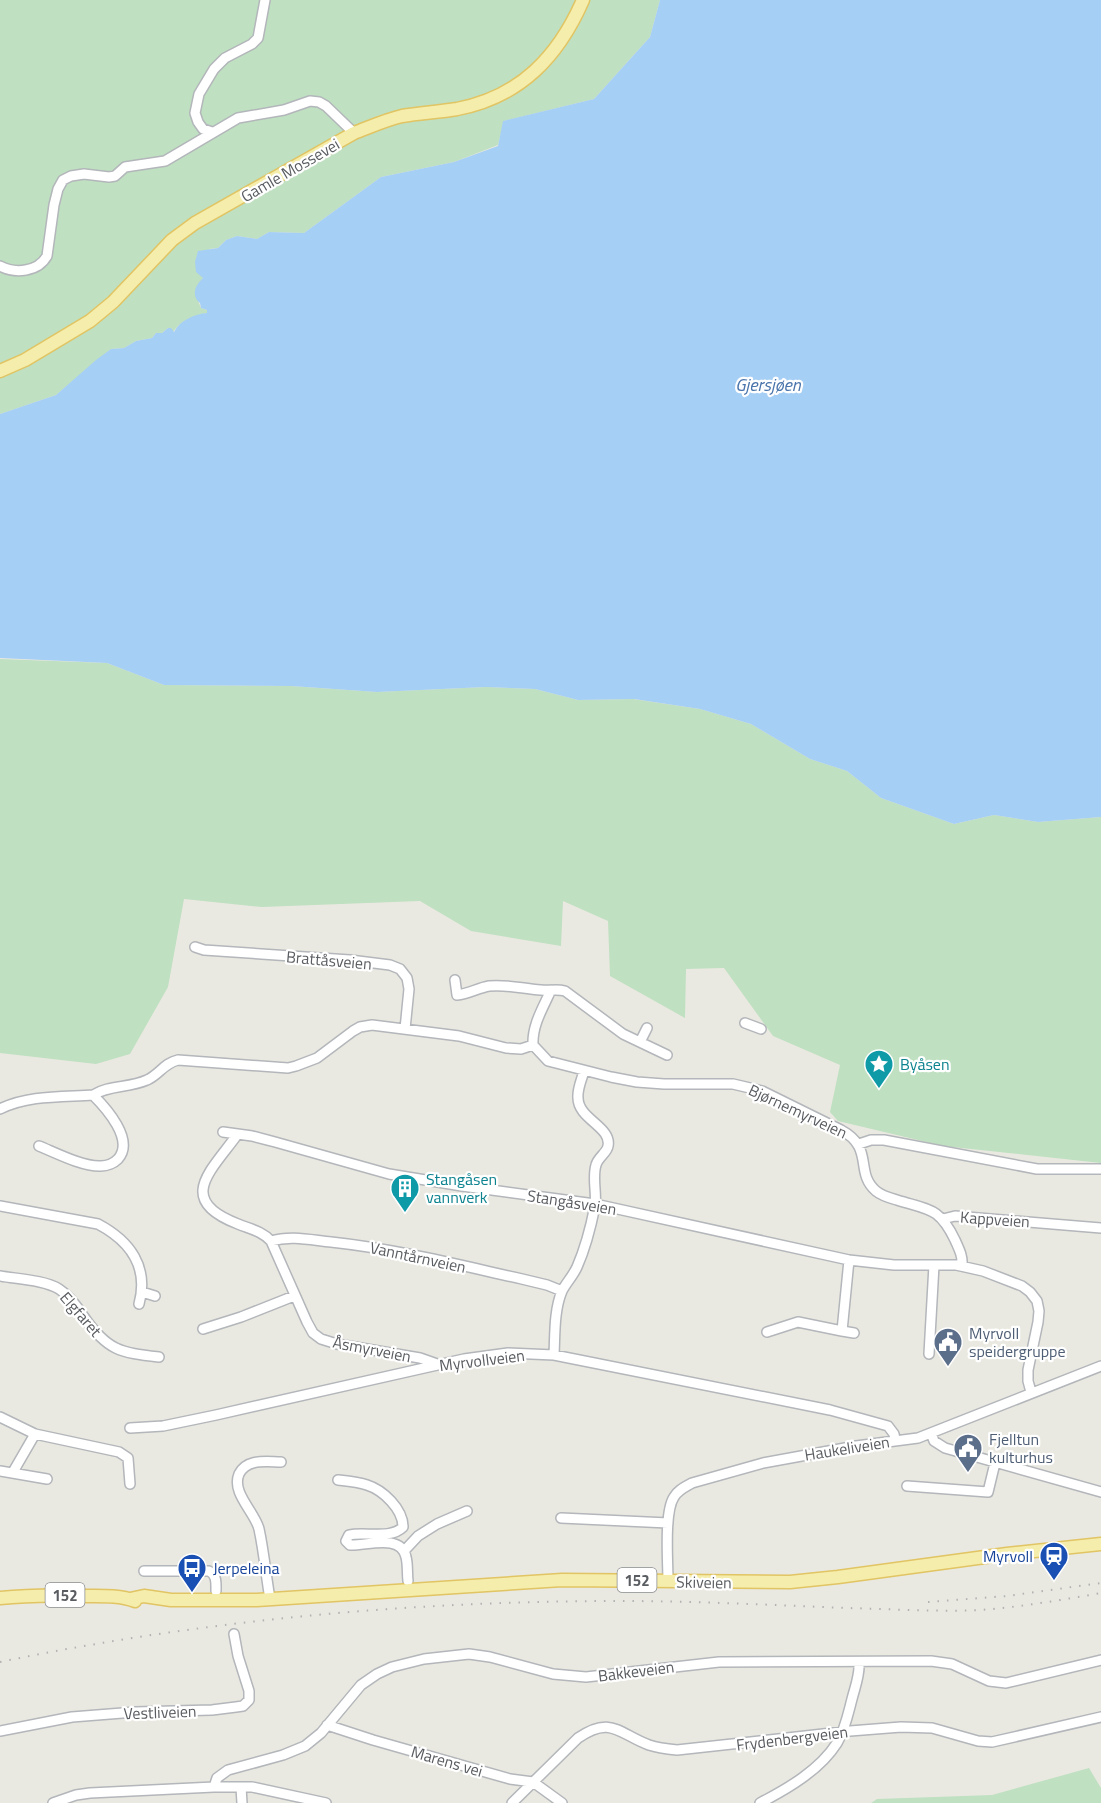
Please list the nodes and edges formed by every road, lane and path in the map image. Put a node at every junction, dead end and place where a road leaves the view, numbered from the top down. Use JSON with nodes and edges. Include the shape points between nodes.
{"nodes":[{"id":1,"x":265,"y":0,"type":"edge"},
{"id":2,"x":583,"y":0,"type":"edge"},
{"id":3,"x":212,"y":132,"type":"junction"},
{"id":4,"x":354,"y":133,"type":"junction"},
{"id":5,"x":0,"y":266,"type":"edge"},
{"id":6,"x":0,"y":371,"type":"edge"},
{"id":7,"x":195,"y":947,"type":"dead end"},
{"id":8,"x":455,"y":980,"type":"dead end"},
{"id":9,"x":551,"y":990,"type":"junction"},
{"id":10,"x":745,"y":1023,"type":"dead end"},
{"id":11,"x":647,"y":1028,"type":"dead end"},
{"id":12,"x":405,"y":1029,"type":"junction"},
{"id":13,"x":761,"y":1029,"type":"dead end"},
{"id":14,"x":640,"y":1042,"type":"junction"},
{"id":15,"x":533,"y":1046,"type":"junction"},
{"id":16,"x":667,"y":1055,"type":"dead end"},
{"id":17,"x":584,"y":1071,"type":"junction"},
{"id":18,"x":93,"y":1095,"type":"junction"},
{"id":19,"x":0,"y":1109,"type":"edge"},
{"id":20,"x":223,"y":1132,"type":"dead end"},
{"id":21,"x":237,"y":1135,"type":"junction"},
{"id":22,"x":859,"y":1144,"type":"junction"},
{"id":23,"x":39,"y":1146,"type":"dead end"},
{"id":24,"x":1101,"y":1169,"type":"edge"},
{"id":25,"x":595,"y":1204,"type":"junction"},
{"id":26,"x":0,"y":1206,"type":"edge"},
{"id":27,"x":943,"y":1219,"type":"junction"},
{"id":28,"x":1101,"y":1228,"type":"edge"},
{"id":29,"x":271,"y":1241,"type":"junction"},
{"id":30,"x":849,"y":1260,"type":"junction"},
{"id":31,"x":934,"y":1265,"type":"junction"},
{"id":32,"x":962,"y":1266,"type":"junction"},
{"id":33,"x":0,"y":1276,"type":"edge"},
{"id":34,"x":562,"y":1291,"type":"junction"},
{"id":35,"x":142,"y":1292,"type":"junction"},
{"id":36,"x":154,"y":1296,"type":"dead end"},
{"id":37,"x":294,"y":1296,"type":"junction"},
{"id":38,"x":138,"y":1304,"type":"dead end"},
{"id":39,"x":203,"y":1329,"type":"dead end"},
{"id":40,"x":842,"y":1331,"type":"junction"},
{"id":41,"x":767,"y":1332,"type":"dead end"},
{"id":42,"x":854,"y":1333,"type":"dead end"},
{"id":43,"x":929,"y":1354,"type":"dead end"},
{"id":44,"x":554,"y":1355,"type":"junction"},
{"id":45,"x":159,"y":1358,"type":"dead end"},
{"id":46,"x":437,"y":1364,"type":"junction"},
{"id":47,"x":1101,"y":1366,"type":"edge"},
{"id":48,"x":1032,"y":1392,"type":"junction"},
{"id":49,"x":0,"y":1417,"type":"edge"},
{"id":50,"x":130,"y":1428,"type":"dead end"},
{"id":51,"x":931,"y":1433,"type":"junction"},
{"id":52,"x":34,"y":1434,"type":"junction"},
{"id":53,"x":895,"y":1440,"type":"junction"},
{"id":54,"x":281,"y":1462,"type":"dead end"},
{"id":55,"x":995,"y":1463,"type":"junction"},
{"id":56,"x":0,"y":1471,"type":"edge"},
{"id":57,"x":13,"y":1472,"type":"junction"},
{"id":58,"x":46,"y":1479,"type":"dead end"},
{"id":59,"x":338,"y":1480,"type":"dead end"},
{"id":60,"x":130,"y":1484,"type":"dead end"},
{"id":61,"x":907,"y":1486,"type":"dead end"},
{"id":62,"x":1101,"y":1492,"type":"edge"},
{"id":63,"x":467,"y":1511,"type":"dead end"},
{"id":64,"x":561,"y":1518,"type":"dead end"},
{"id":65,"x":668,"y":1523,"type":"junction"},
{"id":66,"x":1101,"y":1544,"type":"edge"},
{"id":67,"x":404,"y":1551,"type":"junction"},
{"id":68,"x":144,"y":1571,"type":"dead end"},
{"id":69,"x":408,"y":1581,"type":"dead end"},
{"id":70,"x":668,"y":1581,"type":"junction"},
{"id":71,"x":216,"y":1591,"type":"dead end"},
{"id":72,"x":0,"y":1598,"type":"edge"},
{"id":73,"x":270,"y":1599,"type":"junction"},
{"id":74,"x":234,"y":1634,"type":"dead end"},
{"id":75,"x":1101,"y":1660,"type":"edge"},
{"id":76,"x":859,"y":1663,"type":"junction"},
{"id":77,"x":1101,"y":1718,"type":"edge"},
{"id":78,"x":327,"y":1725,"type":"junction"},
{"id":79,"x":0,"y":1731,"type":"edge"},
{"id":80,"x":843,"y":1732,"type":"junction"},
{"id":81,"x":532,"y":1782,"type":"junction"},
{"id":82,"x":214,"y":1787,"type":"junction"},
{"id":83,"x":242,"y":1787,"type":"junction"},
{"id":84,"x":53,"y":1803,"type":"edge"},
{"id":85,"x":242,"y":1803,"type":"edge"},
{"id":86,"x":326,"y":1803,"type":"edge"},
{"id":87,"x":512,"y":1803,"type":"edge"},
{"id":88,"x":562,"y":1803,"type":"edge"},
{"id":89,"x":760,"y":1803,"type":"edge"}],
"edges":[{"from":1,"to":3,"type":"street","via":[[258,38],[225,58],[199,93],[195,112],[198,122]]},
{"from":2,"to":4,"type":"main road","name":"Gamle Mossevei","via":[[570,29],[552,54],[516,86],[474,105],[401,116]]},
{"from":3,"to":4,"type":"street","via":[[238,118],[310,101],[326,106]]},
{"from":3,"to":5,"type":"street","via":[[165,162],[135,165],[115,176],[84,174],[63,180],[55,200],[44,262],[20,271]]},
{"from":4,"to":6,"type":"main road","name":"Gamle Mossevei","via":[[195,223],[172,240],[90,321]]},
{"from":7,"to":12,"type":"street","name":"Brattåsveien","via":[[390,965],[407,978]]},
{"from":8,"to":9,"type":"street","via":[[457,995],[510,985]]},
{"from":9,"to":14,"type":"street","via":[[565,991],[622,1034]]},
{"from":9,"to":15,"type":"street","via":[[534,1028]]},
{"from":10,"to":13,"type":"street"},
{"from":11,"to":14,"type":"street"},
{"from":12,"to":15,"type":"street","via":[[459,1036],[506,1048]]},
{"from":12,"to":18,"type":"street","via":[[372,1024],[360,1027],[317,1058],[288,1068],[178,1060],[148,1079]]},
{"from":14,"to":16,"type":"street"},
{"from":15,"to":17,"type":"street","name":"Bjørnemyrveien","via":[[548,1061]]},
{"from":17,"to":22,"type":"street","name":"Bjørnemyrveien","via":[[637,1082],[734,1084],[762,1091],[841,1130]]},
{"from":17,"to":25,"type":"street","via":[[578,1091],[579,1108],[608,1139],[606,1150],[596,1163]]},
{"from":18,"to":19,"type":"street","via":[[15,1102]]},
{"from":18,"to":23,"type":"street","via":[[121,1132],[123,1146],[117,1159],[99,1166]]},
{"from":20,"to":21,"type":"street","name":"Stangåsveien"},
{"from":21,"to":25,"type":"street","name":"Stangåsveien","via":[[389,1174]]},
{"from":21,"to":29,"type":"street","via":[[212,1167],[202,1188],[204,1201],[216,1213],[266,1235]]},
{"from":22,"to":24,"type":"street","name":"Bjørnemyrveien","via":[[884,1140],[1045,1170]]},
{"from":22,"to":27,"type":"street","name":"Kappveien","via":[[868,1182],[876,1192],[935,1212]]},
{"from":25,"to":30,"type":"street","name":"Stangåsveien"},
{"from":25,"to":34,"type":"street","via":[[582,1255]]},
{"from":26,"to":35,"type":"street","via":[[98,1224],[110,1231],[138,1263]]},
{"from":27,"to":28,"type":"street","name":"Kappveien","via":[[955,1216]]},
{"from":27,"to":32,"type":"street","via":[[962,1255]]},
{"from":29,"to":34,"type":"street","name":"Vanntårnveien","via":[[296,1238],[372,1246]]},
{"from":29,"to":37,"type":"street","name":"Åsmyrveien"},
{"from":30,"to":31,"type":"street","name":"Stangåsveien"},
{"from":30,"to":40,"type":"street"},
{"from":31,"to":32,"type":"street","name":"Stangåsveien"},
{"from":31,"to":43,"type":"street"},
{"from":32,"to":48,"type":"street","name":"Stangåsveien","via":[[1022,1286],[1036,1301],[1039,1316],[1028,1373]]},
{"from":33,"to":45,"type":"street","name":"Elgfaret","via":[[56,1287],[68,1295],[92,1328],[112,1346],[124,1353],[148,1351]]},
{"from":34,"to":44,"type":"street"},
{"from":35,"to":36,"type":"street"},
{"from":35,"to":38,"type":"street"},
{"from":37,"to":39,"type":"street"},
{"from":37,"to":46,"type":"street","name":"Åsmyrveien","via":[[313,1333],[321,1339]]},
{"from":40,"to":41,"type":"street","via":[[798,1322]]},
{"from":40,"to":42,"type":"street"},
{"from":44,"to":46,"type":"street","name":"Myrvollveien","via":[[508,1353]]},
{"from":44,"to":53,"type":"street","name":"Myrvollveien","via":[[830,1410],[888,1426]]},
{"from":46,"to":50,"type":"street","name":"Myrvollveien","via":[[216,1415]]},
{"from":47,"to":48,"type":"street","name":"Haukeliveien"},
{"from":48,"to":51,"type":"street","name":"Haukeliveien"},
{"from":49,"to":52,"type":"street"},
{"from":51,"to":53,"type":"street","name":"Haukeliveien"},
{"from":51,"to":55,"type":"street","via":[[934,1441],[945,1448]]},
{"from":52,"to":57,"type":"street"},
{"from":52,"to":60,"type":"street","via":[[119,1452],[128,1458]]},
{"from":53,"to":65,"type":"street","name":"Haukeliveien","via":[[763,1463],[692,1483],[674,1496]]},
{"from":54,"to":73,"type":"street","via":[[249,1464],[237,1482],[259,1528]]},
{"from":55,"to":61,"type":"street","via":[[988,1492]]},
{"from":55,"to":62,"type":"street"},
{"from":56,"to":57,"type":"street"},
{"from":57,"to":58,"type":"street"},
{"from":59,"to":67,"type":"street","via":[[377,1490],[392,1503],[403,1523],[395,1532],[349,1535],[348,1544],[390,1542]]},
{"from":63,"to":67,"type":"street","via":[[418,1536]]},
{"from":64,"to":65,"type":"street"},
{"from":65,"to":70,"type":"street","name":"Haukeliveien"},
{"from":66,"to":70,"type":"main road","name":"Skiveien","number":"152","via":[[801,1582]]},
{"from":67,"to":69,"type":"street"},
{"from":68,"to":71,"type":"street","via":[[209,1571],[214,1574]]},
{"from":70,"to":73,"type":"main road","name":"Skiveien","number":"152","via":[[520,1582]]},
{"from":72,"to":73,"type":"main road","name":"Skiveien","number":"152","via":[[105,1596],[143,1604]]},
{"from":74,"to":79,"type":"street","name":"Vestliveien","via":[[249,1691],[249,1700],[243,1706],[72,1717]]},
{"from":75,"to":76,"type":"street","name":"Bakkeveien","via":[[1005,1683],[989,1681],[943,1662]]},
{"from":76,"to":78,"type":"street","name":"Bakkeveien","via":[[719,1662],[580,1677],[490,1657],[447,1656],[407,1662],[377,1674],[361,1685]]},
{"from":76,"to":80,"type":"street"},
{"from":77,"to":80,"type":"street","name":"Frydenbergveien","via":[[992,1742],[920,1727]]},
{"from":78,"to":81,"type":"street","name":"Marens vei","via":[[510,1779]]},
{"from":78,"to":82,"type":"street","name":"Bakkeveien","via":[[313,1741],[294,1752],[228,1770]]},
{"from":80,"to":81,"type":"street","name":"Frydenbergveien","via":[[666,1749],[616,1729],[600,1728],[578,1738]]},
{"from":80,"to":89,"type":"street","via":[[820,1762]]},
{"from":81,"to":87,"type":"street","name":"Frydenbergveien"},
{"from":81,"to":88,"type":"street","name":"Marens vei"},
{"from":82,"to":83,"type":"street"},
{"from":82,"to":84,"type":"street","via":[[90,1793]]},
{"from":83,"to":85,"type":"street"},
{"from":83,"to":86,"type":"street"}]}
